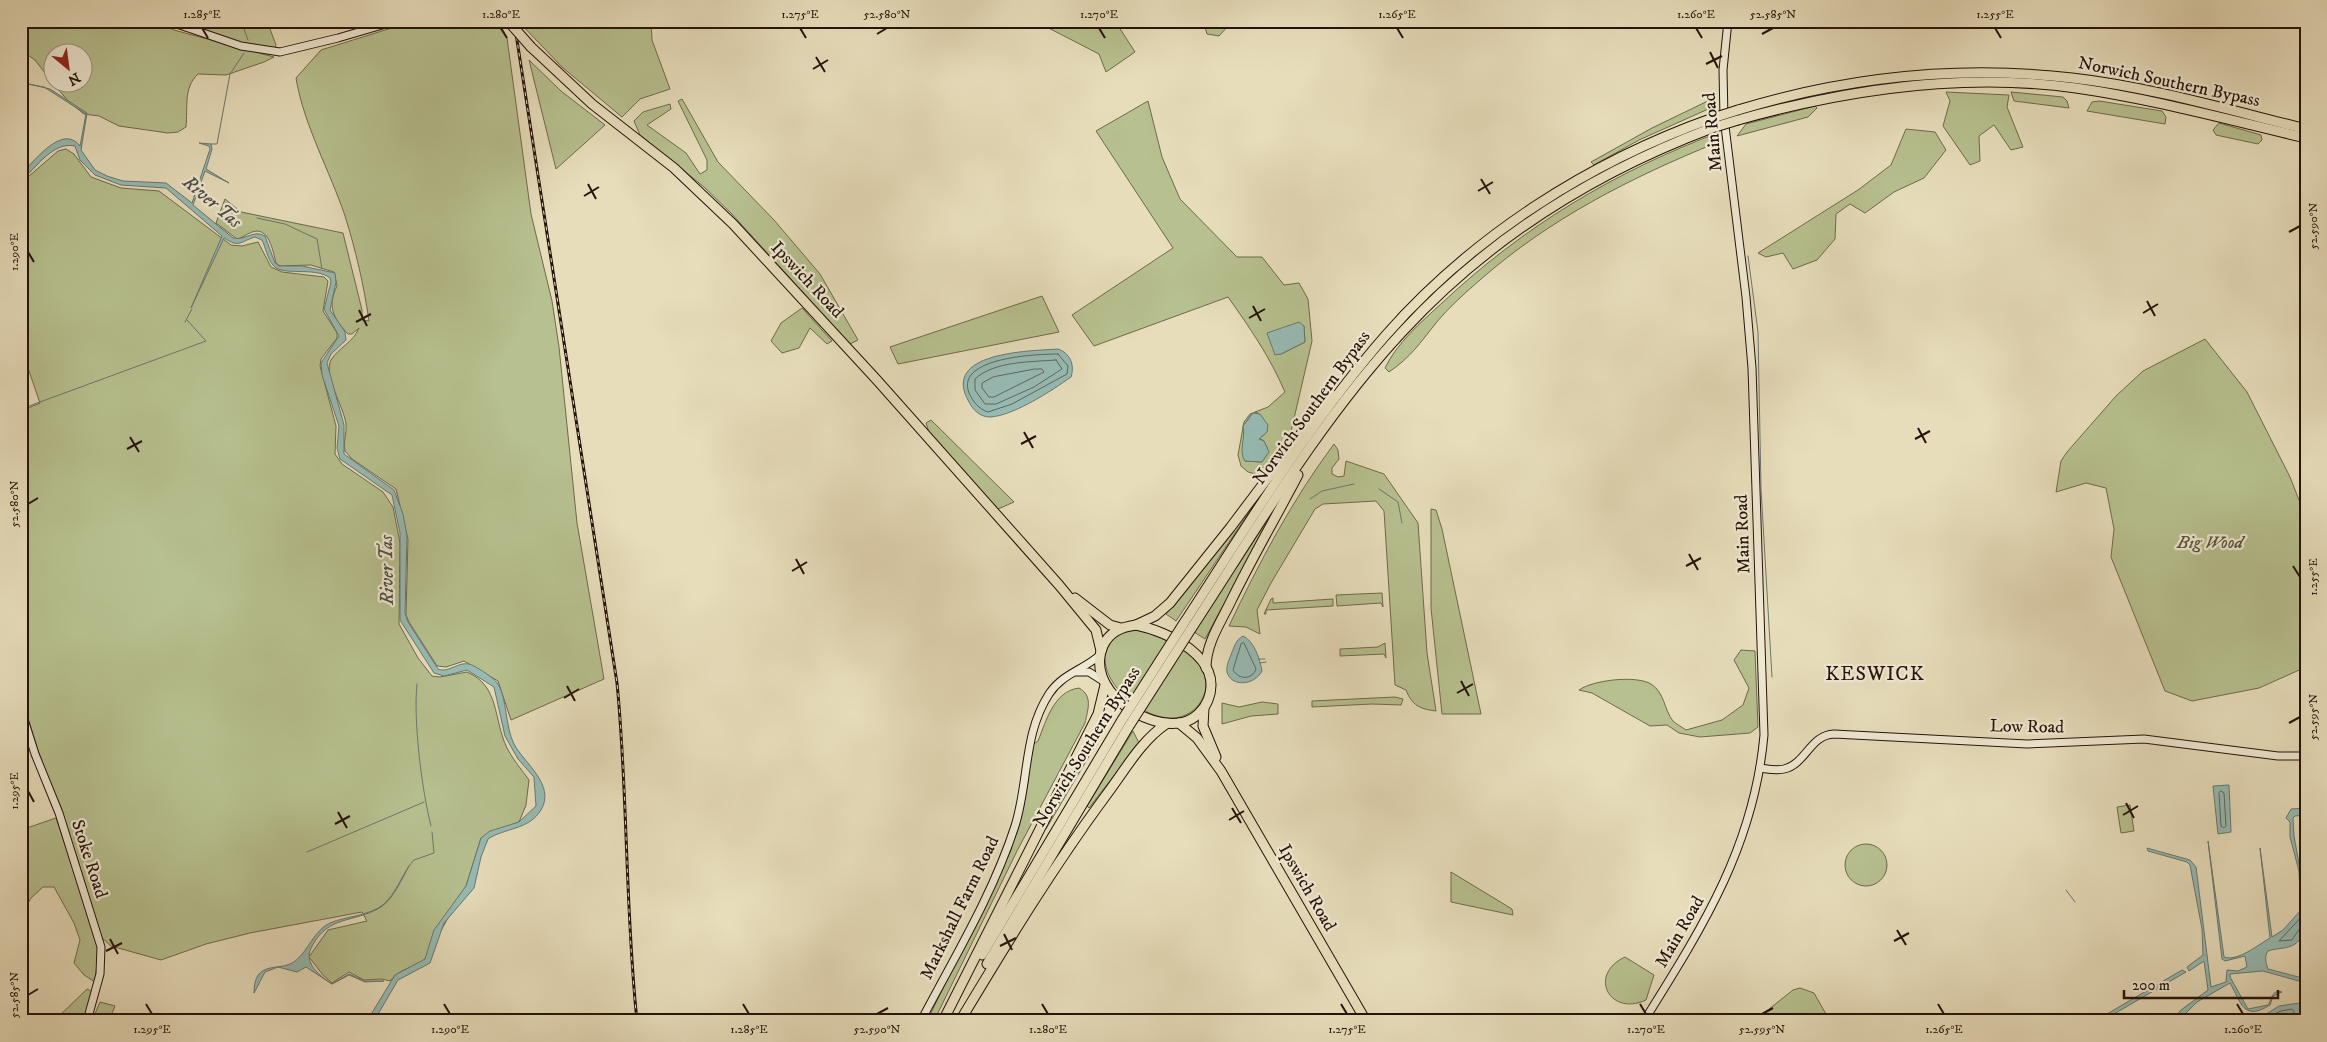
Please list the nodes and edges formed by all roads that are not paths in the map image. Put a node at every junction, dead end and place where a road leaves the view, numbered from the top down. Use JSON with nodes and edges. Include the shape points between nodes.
{"nodes":[{"id":1,"x":168,"y":21,"type":"edge"},
{"id":2,"x":396,"y":21,"type":"edge"},
{"id":3,"x":508,"y":21,"type":"edge"},
{"id":4,"x":1728,"y":21,"type":"edge"},
{"id":5,"x":2306,"y":129,"type":"edge"},
{"id":6,"x":2306,"y":138,"type":"edge"},
{"id":7,"x":1434,"y":286,"type":"junction"},
{"id":8,"x":1381,"y":356,"type":"junction"},
{"id":9,"x":1059,"y":585,"type":"junction"},
{"id":10,"x":1136,"y":624,"type":"junction"},
{"id":11,"x":1187,"y":626,"type":"junction"},
{"id":12,"x":1121,"y":628,"type":"junction"},
{"id":13,"x":1100,"y":653,"type":"junction"},
{"id":14,"x":1206,"y":668,"type":"junction"},
{"id":15,"x":1074,"y":672,"type":"junction"},
{"id":16,"x":1104,"y":683,"type":"junction"},
{"id":17,"x":1204,"y":708,"type":"junction"},
{"id":18,"x":21,"y":710,"type":"edge"},
{"id":19,"x":1126,"y":723,"type":"junction"},
{"id":20,"x":1179,"y":723,"type":"junction"},
{"id":21,"x":1166,"y":724,"type":"junction"},
{"id":22,"x":2306,"y":756,"type":"edge"},
{"id":23,"x":1760,"y":768,"type":"junction"},
{"id":24,"x":1222,"y":771,"type":"junction"},
{"id":25,"x":87,"y":1021,"type":"edge"},
{"id":26,"x":921,"y":1021,"type":"edge"},
{"id":27,"x":944,"y":1021,"type":"edge"},
{"id":28,"x":956,"y":1021,"type":"edge"},
{"id":29,"x":960,"y":1021,"type":"edge"},
{"id":30,"x":1366,"y":1021,"type":"edge"},
{"id":31,"x":1644,"y":1021,"type":"edge"}],
"edges":[{"from":1,"to":2,"type":"street","via":[[241,46],[280,52]]},
{"from":3,"to":9,"type":"highway","name":"Ipswich Road","bridge":true,"via":[[592,104],[674,168],[733,224]]},
{"from":4,"to":23,"type":"street","name":"Main Road","via":[[1723,70],[1724,118],[1746,297],[1754,424],[1765,716]]},
{"from":5,"to":7,"type":"highway","name":"Norwich Southern Bypass","bridge":true,"via":[[2145,90],[2043,75],[1945,73],[1867,80],[1787,96],[1738,110],[1651,143],[1581,178],[1518,218]]},
{"from":6,"to":8,"type":"highway","name":"Norwich Southern Bypass","bridge":true,"via":[[2146,100],[2067,87],[1987,82],[1861,91],[1784,107],[1712,128],[1654,152],[1605,176],[1523,226],[1458,277]]},
{"from":7,"to":10,"type":"highway","via":[[1396,319],[1357,361],[1170,603],[1155,616]]},
{"from":7,"to":11,"type":"highway","name":"Norwich Southern Bypass","via":[[1351,377],[1290,462]]},
{"from":8,"to":11,"type":"highway","name":"Norwich Southern Bypass","via":[[1350,394]]},
{"from":8,"to":14,"type":"highway","via":[[1319,441],[1257,548],[1213,637]]},
{"from":9,"to":12,"type":"highway","name":"Ipswich Road","via":[[1110,625]]},
{"from":9,"to":13,"type":"highway","name":"Ipswich Road","via":[[1096,630]]},
{"from":10,"to":12,"type":"highway"},
{"from":10,"to":14,"type":"highway","via":[[1166,633]]},
{"from":11,"to":19,"type":"highway","name":"Norwich Southern Bypass","bridge":true},
{"from":12,"to":13,"type":"highway","via":[[1108,637]]},
{"from":13,"to":15,"type":"street","name":"Markshall Farm Road"},
{"from":13,"to":16,"type":"highway","via":[[1098,667]]},
{"from":14,"to":17,"type":"highway","via":[[1211,686]]},
{"from":15,"to":16,"type":"street","via":[[1090,672]]},
{"from":15,"to":26,"type":"street","name":"Markshall Farm Road","via":[[1057,684],[1038,715],[1030,742],[1019,812],[1007,849]]},
{"from":16,"to":21,"type":"highway","via":[[1131,708]]},
{"from":16,"to":27,"type":"highway","via":[[1098,714]]},
{"from":17,"to":20,"type":"highway"},
{"from":17,"to":24,"type":"highway","name":"Ipswich Road","via":[[1203,726]]},
{"from":18,"to":25,"type":"street","name":"Stoke Road","via":[[59,814],[101,946],[100,974]]},
{"from":19,"to":27,"type":"highway","name":"Norwich Southern Bypass","via":[[1023,884]]},
{"from":19,"to":28,"type":"highway","name":"Norwich Southern Bypass"},
{"from":20,"to":21,"type":"highway"},
{"from":20,"to":24,"type":"highway","name":"Ipswich Road","via":[[1197,738]]},
{"from":21,"to":29,"type":"highway","via":[[1148,738],[1072,841]]},
{"from":22,"to":23,"type":"street","name":"Low Road","via":[[2278,756],[2144,739],[2027,744],[1834,734],[1820,738],[1800,760],[1787,768]]},
{"from":23,"to":31,"type":"street","name":"Main Road","via":[[1730,872],[1688,951]]},
{"from":24,"to":30,"type":"highway","name":"Ipswich Road"}]}
